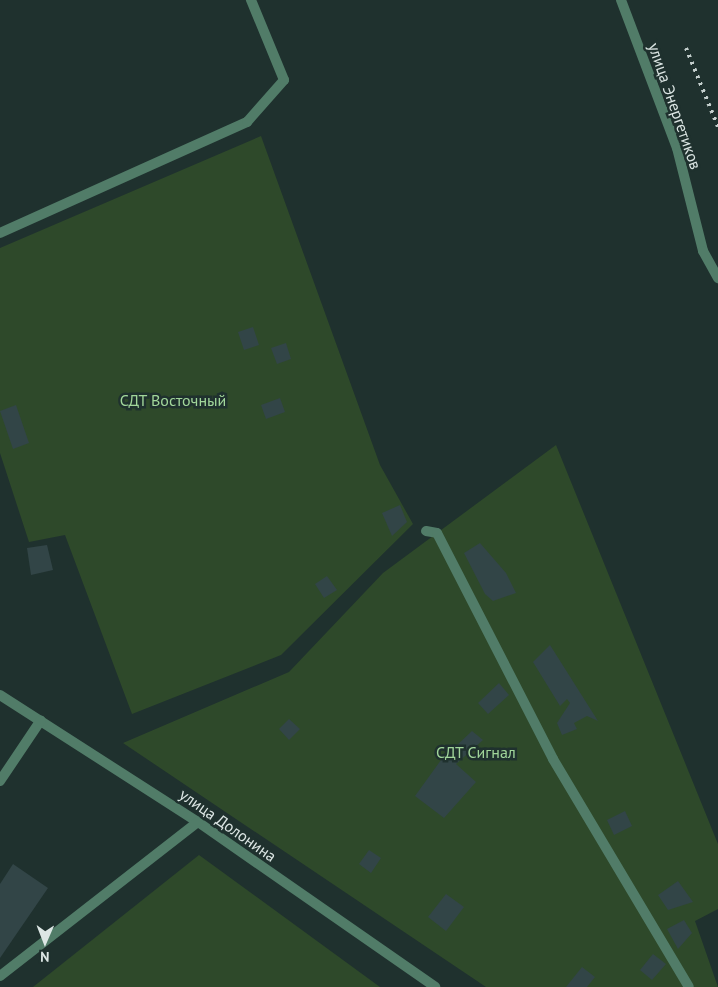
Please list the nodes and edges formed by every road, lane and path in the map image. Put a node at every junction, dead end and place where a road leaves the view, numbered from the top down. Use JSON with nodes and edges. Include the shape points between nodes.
{"nodes":[{"id":1,"x":251,"y":0,"type":"edge"},
{"id":2,"x":621,"y":0,"type":"edge"},
{"id":3,"x":0,"y":234,"type":"edge"},
{"id":4,"x":718,"y":278,"type":"edge"},
{"id":5,"x":426,"y":531,"type":"dead end"},
{"id":6,"x":0,"y":695,"type":"edge"},
{"id":7,"x":41,"y":720,"type":"junction"},
{"id":8,"x":0,"y":781,"type":"edge"},
{"id":9,"x":198,"y":822,"type":"junction"},
{"id":10,"x":0,"y":976,"type":"edge"},
{"id":11,"x":435,"y":987,"type":"edge"},
{"id":12,"x":689,"y":987,"type":"edge"}],
"edges":[{"from":1,"to":3,"type":"street","via":[[284,80],[247,122]]},
{"from":2,"to":4,"type":"street","name":"улица Энергетиков","via":[[677,148],[703,251]]},
{"from":5,"to":12,"type":"street","via":[[437,533],[553,759]]},
{"from":6,"to":7,"type":"street","name":"улица Долонина"},
{"from":7,"to":8,"type":"street"},
{"from":7,"to":9,"type":"street","name":"улица Долонина"},
{"from":9,"to":10,"type":"street"},
{"from":9,"to":11,"type":"street","name":"улица Долонина"}]}
